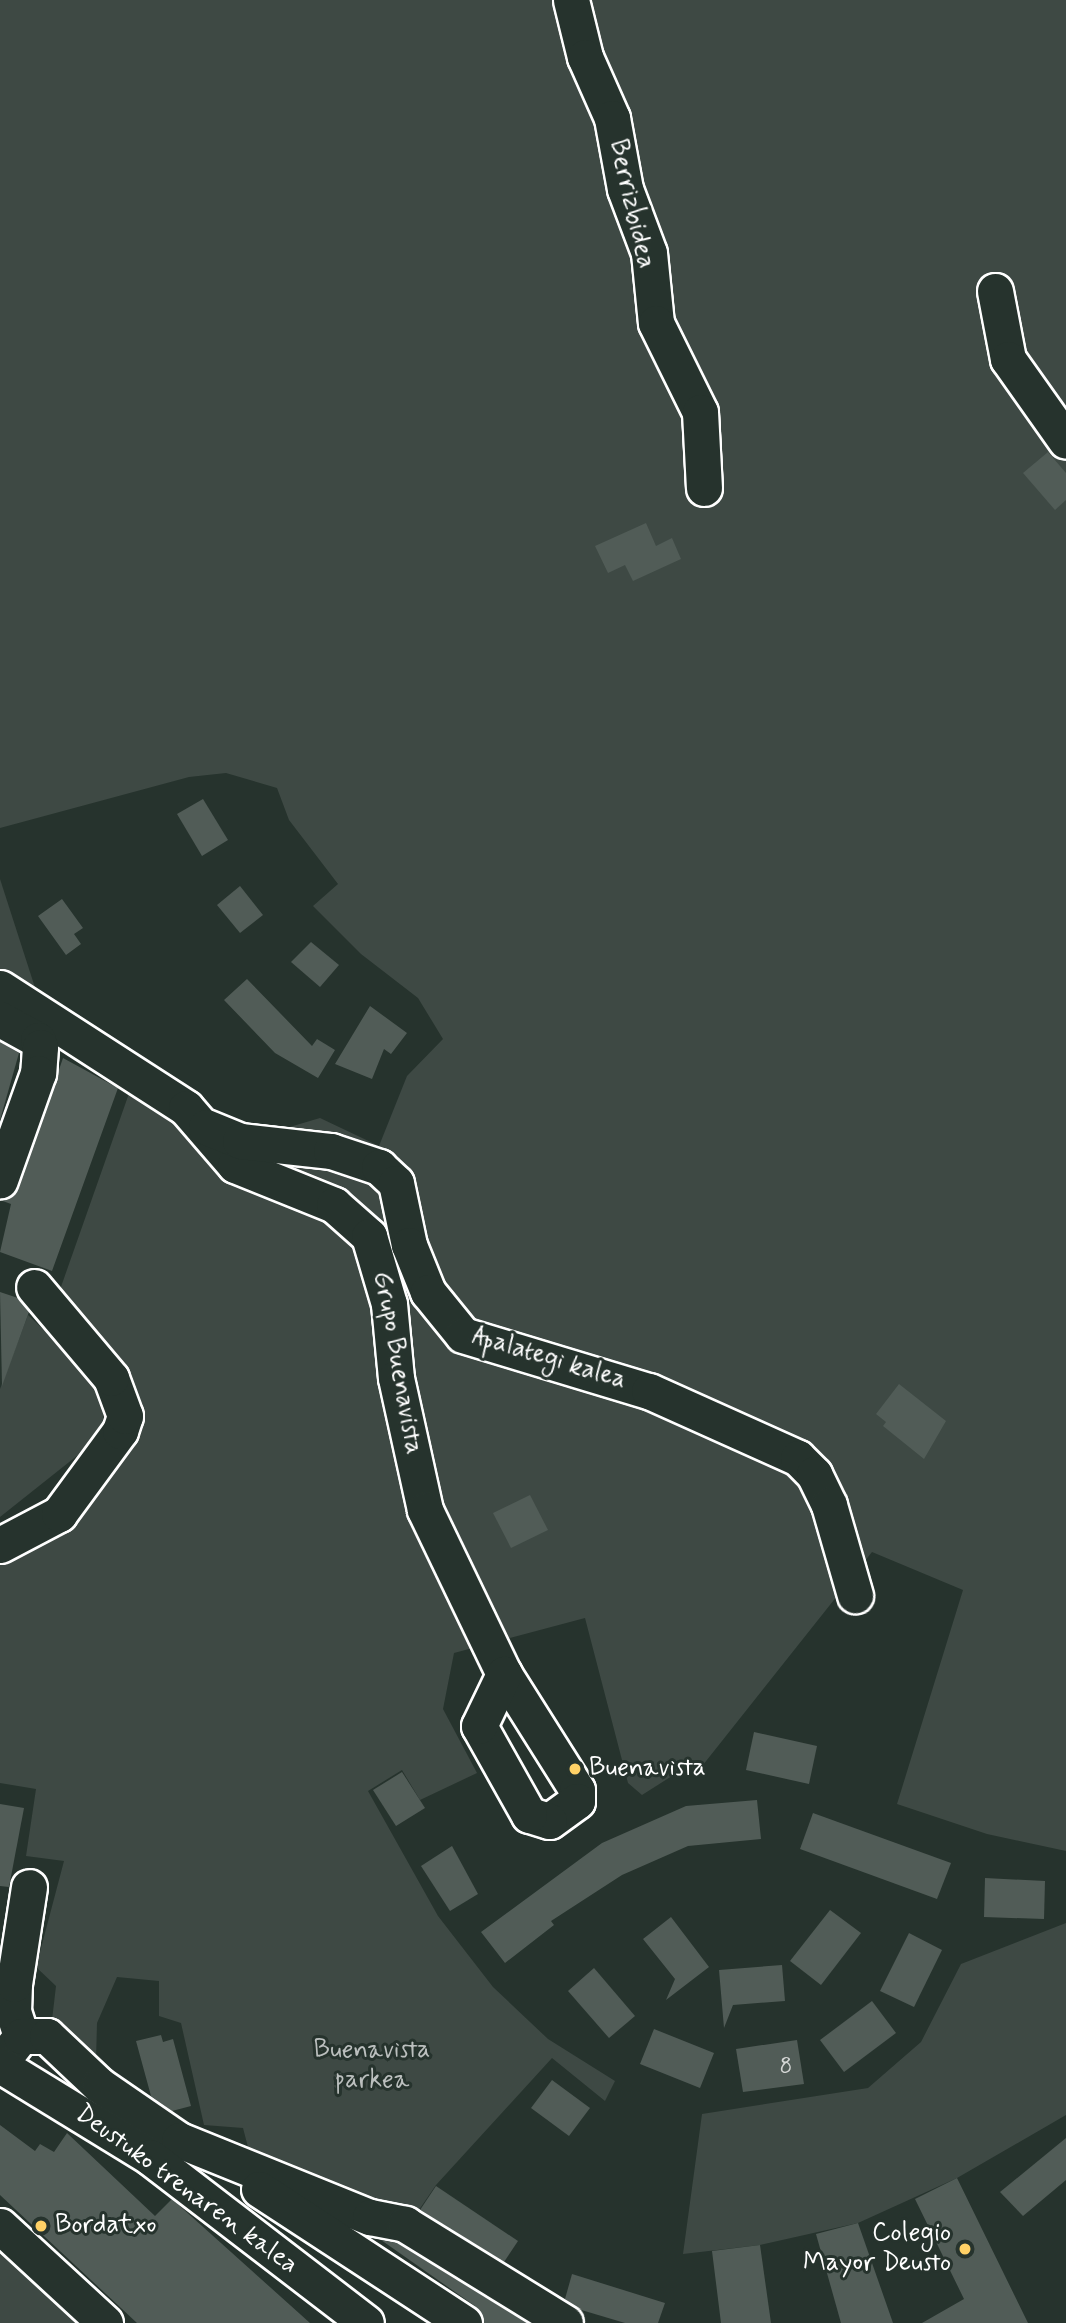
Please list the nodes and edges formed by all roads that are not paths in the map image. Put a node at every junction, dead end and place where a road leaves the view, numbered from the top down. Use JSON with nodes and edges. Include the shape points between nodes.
{"nodes":[{"id":1,"x":571,"y":0,"type":"edge"},
{"id":2,"x":995,"y":291,"type":"dead end"},
{"id":3,"x":1066,"y":441,"type":"edge"},
{"id":4,"x":704,"y":488,"type":"dead end"},
{"id":5,"x":0,"y":988,"type":"edge"},
{"id":6,"x":0,"y":1020,"type":"edge"},
{"id":7,"x":206,"y":1128,"type":"junction"},
{"id":8,"x":0,"y":1180,"type":"edge"},
{"id":9,"x":34,"y":1287,"type":"dead end"},
{"id":10,"x":0,"y":1545,"type":"edge"},
{"id":11,"x":855,"y":1595,"type":"dead end"},
{"id":12,"x":504,"y":1674,"type":"dead end"},
{"id":13,"x":29,"y":1887,"type":"dead end"},
{"id":14,"x":13,"y":2061,"type":"edge"},
{"id":15,"x":128,"y":2106,"type":"junction"},
{"id":16,"x":122,"y":2140,"type":"junction"},
{"id":17,"x":294,"y":2197,"type":"junction"},
{"id":18,"x":0,"y":2226,"type":"edge"},
{"id":19,"x":106,"y":2323,"type":"edge"},
{"id":20,"x":366,"y":2323,"type":"edge"},
{"id":21,"x":464,"y":2323,"type":"edge"},
{"id":22,"x":565,"y":2323,"type":"edge"}],
"edges":[{"from":1,"to":4,"type":"street","name":"Berrizbidea","via":[[585,57],[612,118],[625,188],[649,253],[656,323],[699,412]]},
{"from":2,"to":3,"type":"street","via":[[1008,359]]},
{"from":5,"to":7,"type":"street","name":"Grupo Buenavista","via":[[186,1108]]},
{"from":6,"to":8,"type":"street","via":[[38,1040],[40,1047],[38,1073]]},
{"from":7,"to":11,"type":"street","name":"Apalategi kalea","via":[[240,1142],[331,1151],[379,1167],[396,1182],[409,1245],[428,1292],[463,1335],[649,1391],[798,1458],[814,1474],[829,1505]]},
{"from":7,"to":12,"type":"street","name":"Grupo Buenavista","via":[[235,1165],[334,1205],[369,1236],[389,1304],[396,1378],[425,1510]]},
{"from":9,"to":10,"type":"street","via":[[111,1378],[125,1416],[120,1431],[59,1514]]},
{"from":13,"to":14,"type":"street","via":[[14,1984]]},
{"from":14,"to":15,"type":"street","via":[[47,2036]]},
{"from":14,"to":16,"type":"street","name":"Deustuko trenaren kalea"},
{"from":15,"to":16,"type":"street"},
{"from":15,"to":17,"type":"street","via":[[179,2140]]},
{"from":16,"to":20,"type":"street","name":"Deustuko trenaren kalea"},
{"from":17,"to":21,"type":"street"},
{"from":17,"to":22,"type":"street","via":[[405,2224]]},
{"from":18,"to":19,"type":"street"}]}
